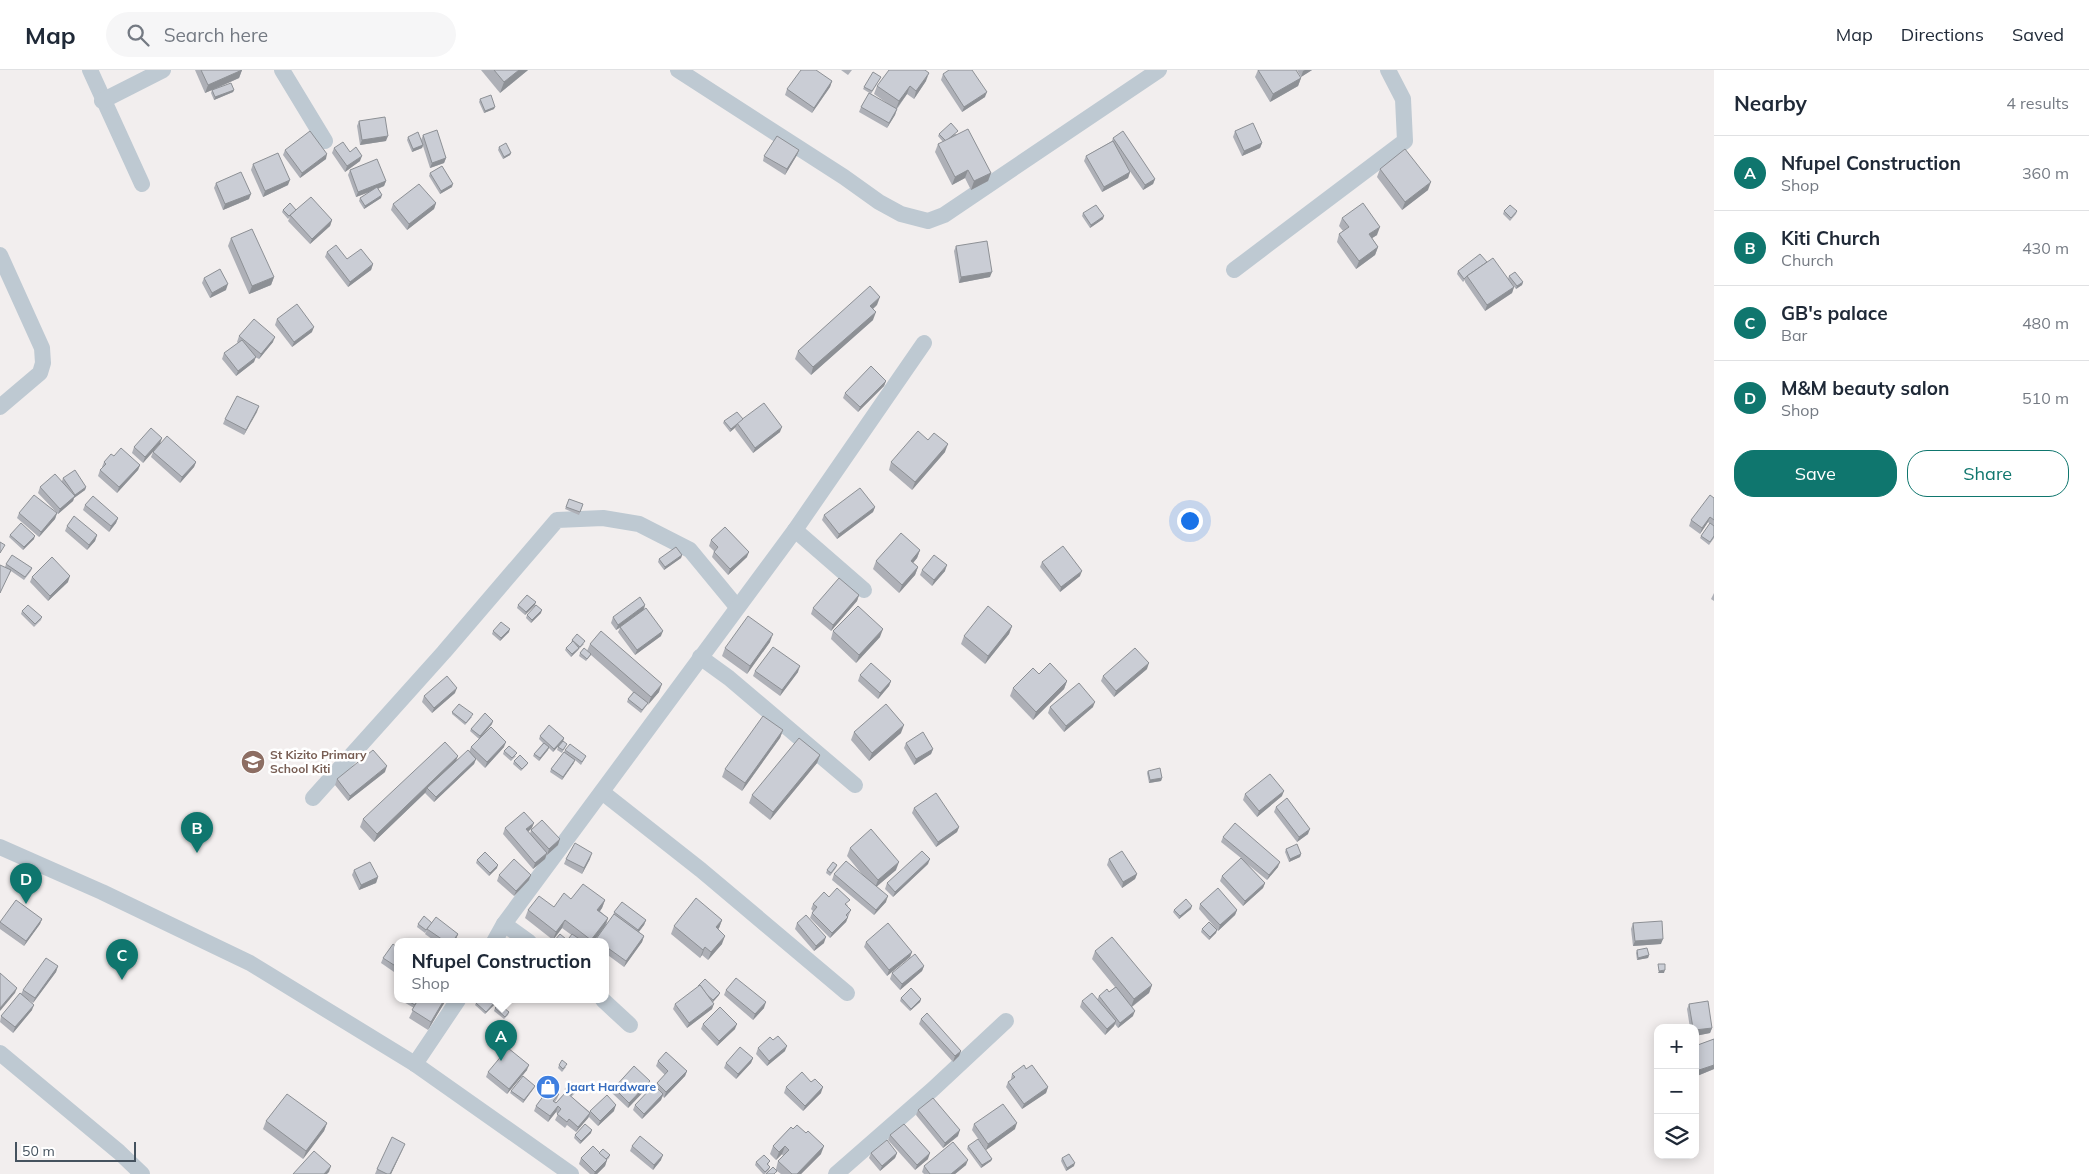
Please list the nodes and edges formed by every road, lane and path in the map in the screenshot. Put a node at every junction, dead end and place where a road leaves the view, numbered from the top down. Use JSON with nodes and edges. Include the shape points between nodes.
{"nodes":[{"id":1,"x":90,"y":70,"type":"edge"},
{"id":2,"x":163,"y":70,"type":"edge"},
{"id":3,"x":282,"y":70,"type":"edge"},
{"id":4,"x":678,"y":70,"type":"edge"},
{"id":5,"x":1159,"y":70,"type":"edge"},
{"id":6,"x":1388,"y":70,"type":"edge"},
{"id":7,"x":102,"y":101,"type":"junction"},
{"id":8,"x":326,"y":141,"type":"dead end"},
{"id":9,"x":142,"y":184,"type":"dead end"},
{"id":10,"x":0,"y":255,"type":"edge"},
{"id":11,"x":1234,"y":270,"type":"dead end"},
{"id":12,"x":924,"y":343,"type":"dead end"},
{"id":13,"x":0,"y":407,"type":"edge"},
{"id":14,"x":795,"y":530,"type":"junction"},
{"id":15,"x":864,"y":590,"type":"dead end"},
{"id":16,"x":737,"y":607,"type":"junction"},
{"id":17,"x":700,"y":658,"type":"junction"},
{"id":18,"x":856,"y":785,"type":"dead end"},
{"id":19,"x":602,"y":792,"type":"junction"},
{"id":20,"x":313,"y":798,"type":"dead end"},
{"id":21,"x":0,"y":847,"type":"edge"},
{"id":22,"x":504,"y":924,"type":"junction"},
{"id":23,"x":496,"y":938,"type":"edge"},
{"id":24,"x":523,"y":938,"type":"edge"},
{"id":25,"x":847,"y":994,"type":"dead end"},
{"id":26,"x":456,"y":1003,"type":"edge"},
{"id":27,"x":606,"y":1003,"type":"edge"},
{"id":28,"x":1006,"y":1021,"type":"dead end"},
{"id":29,"x":630,"y":1025,"type":"dead end"},
{"id":30,"x":0,"y":1053,"type":"edge"},
{"id":31,"x":415,"y":1064,"type":"junction"},
{"id":32,"x":142,"y":1174,"type":"edge"},
{"id":33,"x":571,"y":1174,"type":"edge"},
{"id":34,"x":836,"y":1174,"type":"edge"}],
"edges":[{"from":1,"to":7,"type":"street"},
{"from":2,"to":7,"type":"street"},
{"from":3,"to":8,"type":"street"},
{"from":4,"to":5,"type":"street","via":[[879,202],[908,217],[928,222],[944,215]]},
{"from":6,"to":11,"type":"street","via":[[1403,99],[1405,141]]},
{"from":7,"to":9,"type":"street"},
{"from":10,"to":13,"type":"street","via":[[42,348],[43,363],[40,373]]},
{"from":12,"to":14,"type":"street"},
{"from":14,"to":15,"type":"street"},
{"from":14,"to":16,"type":"street"},
{"from":16,"to":17,"type":"street"},
{"from":16,"to":20,"type":"street","via":[[690,550],[639,524],[604,518],[557,520]]},
{"from":17,"to":18,"type":"street"},
{"from":17,"to":19,"type":"street"},
{"from":19,"to":22,"type":"street"},
{"from":19,"to":25,"type":"street","via":[[701,870]]},
{"from":21,"to":31,"type":"street","via":[[250,963]]},
{"from":22,"to":23,"type":"street"},
{"from":22,"to":24,"type":"street"},
{"from":26,"to":31,"type":"street"},
{"from":27,"to":29,"type":"street"},
{"from":28,"to":34,"type":"street"},
{"from":30,"to":32,"type":"street"},
{"from":31,"to":33,"type":"street"}]}
